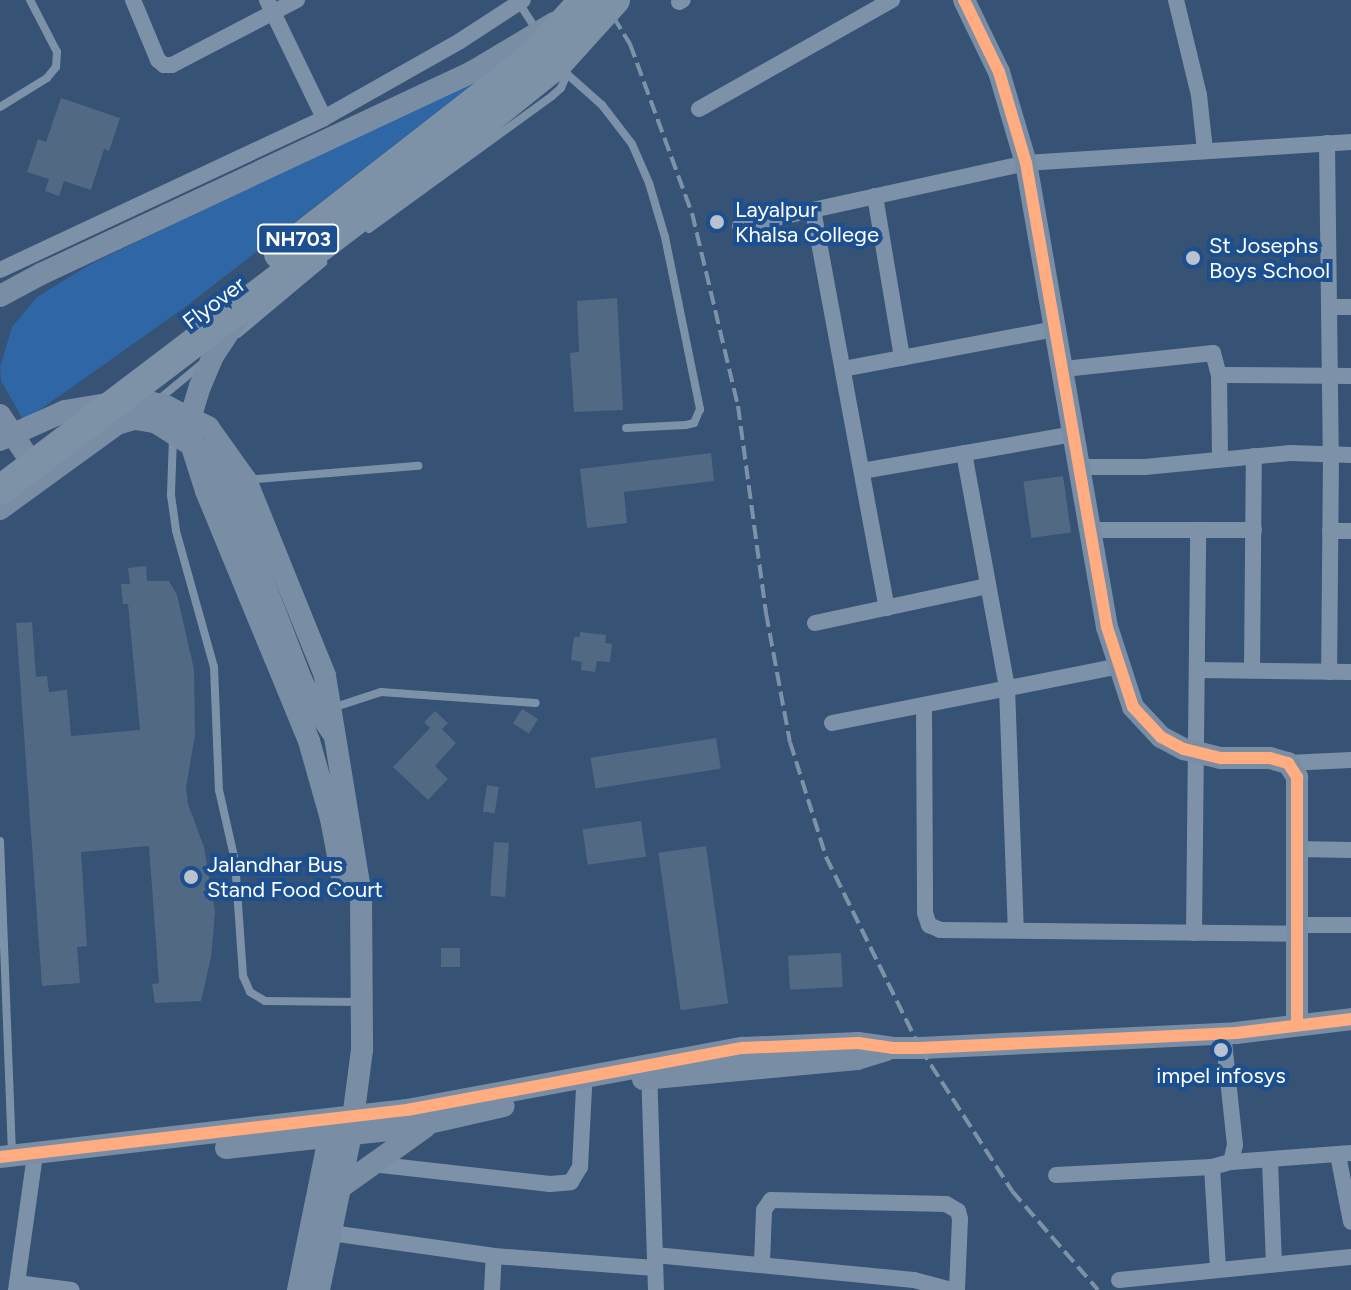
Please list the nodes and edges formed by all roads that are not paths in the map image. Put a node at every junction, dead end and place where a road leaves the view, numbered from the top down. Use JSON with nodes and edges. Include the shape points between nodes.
{"nodes":[{"id":1,"x":30,"y":0,"type":"edge"},
{"id":2,"x":133,"y":0,"type":"edge"},
{"id":3,"x":297,"y":0,"type":"edge"},
{"id":4,"x":615,"y":0,"type":"edge"},
{"id":5,"x":892,"y":0,"type":"edge"},
{"id":6,"x":964,"y":0,"type":"edge"},
{"id":7,"x":1176,"y":0,"type":"edge"},
{"id":8,"x":520,"y":1,"type":"edge"},
{"id":9,"x":270,"y":7,"type":"edge"},
{"id":10,"x":578,"y":7,"type":"edge"},
{"id":11,"x":567,"y":74,"type":"junction"},
{"id":12,"x":0,"y":107,"type":"edge"},
{"id":13,"x":699,"y":109,"type":"dead end"},
{"id":14,"x":324,"y":118,"type":"junction"},
{"id":15,"x":1351,"y":142,"type":"edge"},
{"id":16,"x":1327,"y":143,"type":"junction"},
{"id":17,"x":1205,"y":150,"type":"junction"},
{"id":18,"x":1026,"y":163,"type":"junction"},
{"id":19,"x":875,"y":196,"type":"junction"},
{"id":20,"x":813,"y":210,"type":"junction"},
{"id":21,"x":740,"y":226,"type":"dead end"},
{"id":22,"x":362,"y":234,"type":"dead end"},
{"id":23,"x":336,"y":252,"type":"dead end"},
{"id":24,"x":0,"y":270,"type":"edge"},
{"id":25,"x":0,"y":296,"type":"edge"},
{"id":26,"x":248,"y":300,"type":"junction"},
{"id":27,"x":1329,"y":307,"type":"junction"},
{"id":28,"x":1351,"y":307,"type":"edge"},
{"id":29,"x":1055,"y":329,"type":"junction"},
{"id":30,"x":902,"y":358,"type":"junction"},
{"id":31,"x":843,"y":369,"type":"junction"},
{"id":32,"x":1064,"y":369,"type":"junction"},
{"id":33,"x":1219,"y":375,"type":"junction"},
{"id":34,"x":1330,"y":375,"type":"junction"},
{"id":35,"x":1351,"y":376,"type":"edge"},
{"id":36,"x":155,"y":403,"type":"junction"},
{"id":37,"x":626,"y":428,"type":"dead end"},
{"id":38,"x":3,"y":430,"type":"edge"},
{"id":39,"x":173,"y":433,"type":"junction"},
{"id":40,"x":1073,"y":434,"type":"junction"},
{"id":41,"x":964,"y":453,"type":"junction"},
{"id":42,"x":1331,"y":454,"type":"junction"},
{"id":43,"x":1351,"y":455,"type":"edge"},
{"id":44,"x":1254,"y":456,"type":"junction"},
{"id":45,"x":1220,"y":459,"type":"junction"},
{"id":46,"x":0,"y":465,"type":"edge"},
{"id":47,"x":418,"y":466,"type":"dead end"},
{"id":48,"x":1079,"y":467,"type":"junction"},
{"id":49,"x":862,"y":471,"type":"junction"},
{"id":50,"x":41,"y":477,"type":"junction"},
{"id":51,"x":246,"y":480,"type":"junction"},
{"id":52,"x":0,"y":490,"type":"edge"},
{"id":53,"x":0,"y":509,"type":"edge"},
{"id":54,"x":1090,"y":530,"type":"junction"},
{"id":55,"x":1254,"y":530,"type":"junction"},
{"id":56,"x":1330,"y":531,"type":"junction"},
{"id":57,"x":1351,"y":531,"type":"edge"},
{"id":58,"x":1198,"y":533,"type":"junction"},
{"id":59,"x":988,"y":586,"type":"junction"},
{"id":60,"x":887,"y":608,"type":"junction"},
{"id":61,"x":815,"y":623,"type":"dead end"},
{"id":62,"x":1120,"y":666,"type":"junction"},
{"id":63,"x":1199,"y":670,"type":"junction"},
{"id":64,"x":1252,"y":670,"type":"junction"},
{"id":65,"x":1329,"y":672,"type":"junction"},
{"id":66,"x":1351,"y":672,"type":"edge"},
{"id":67,"x":1007,"y":688,"type":"junction"},
{"id":68,"x":536,"y":703,"type":"dead end"},
{"id":69,"x":924,"y":705,"type":"junction"},
{"id":70,"x":332,"y":708,"type":"junction"},
{"id":71,"x":832,"y":723,"type":"dead end"},
{"id":72,"x":333,"y":733,"type":"junction"},
{"id":73,"x":1197,"y":752,"type":"junction"},
{"id":74,"x":1351,"y":760,"type":"edge"},
{"id":75,"x":1288,"y":763,"type":"junction"},
{"id":76,"x":0,"y":841,"type":"edge"},
{"id":77,"x":1297,"y":849,"type":"junction"},
{"id":78,"x":1351,"y":850,"type":"edge"},
{"id":79,"x":361,"y":895,"type":"junction"},
{"id":80,"x":1351,"y":925,"type":"edge"},
{"id":81,"x":1016,"y":930,"type":"junction"},
{"id":82,"x":1297,"y":930,"type":"junction"},
{"id":83,"x":1194,"y":933,"type":"junction"},
{"id":84,"x":363,"y":1002,"type":"junction"},
{"id":85,"x":1351,"y":1019,"type":"edge"},
{"id":86,"x":1297,"y":1025,"type":"junction"},
{"id":87,"x":1223,"y":1033,"type":"junction"},
{"id":88,"x":649,"y":1071,"type":"junction"},
{"id":89,"x":584,"y":1087,"type":"junction"},
{"id":90,"x":433,"y":1122,"type":"junction"},
{"id":91,"x":341,"y":1127,"type":"junction"},
{"id":92,"x":1344,"y":1154,"type":"edge"},
{"id":93,"x":34,"y":1161,"type":"junction"},
{"id":94,"x":1270,"y":1161,"type":"junction"},
{"id":95,"x":4,"y":1162,"type":"edge"},
{"id":96,"x":1231,"y":1162,"type":"junction"},
{"id":97,"x":372,"y":1164,"type":"junction"},
{"id":98,"x":1212,"y":1167,"type":"junction"},
{"id":99,"x":1056,"y":1175,"type":"dead end"},
{"id":100,"x":341,"y":1187,"type":"junction"},
{"id":101,"x":1351,"y":1222,"type":"edge"},
{"id":102,"x":331,"y":1233,"type":"junction"},
{"id":103,"x":494,"y":1256,"type":"junction"},
{"id":104,"x":1351,"y":1257,"type":"edge"},
{"id":105,"x":655,"y":1261,"type":"junction"},
{"id":106,"x":762,"y":1263,"type":"junction"},
{"id":107,"x":1274,"y":1263,"type":"junction"},
{"id":108,"x":1218,"y":1268,"type":"junction"},
{"id":109,"x":1119,"y":1280,"type":"dead end"},
{"id":110,"x":16,"y":1287,"type":"edge"},
{"id":111,"x":72,"y":1290,"type":"edge"},
{"id":112,"x":298,"y":1290,"type":"edge"},
{"id":113,"x":319,"y":1290,"type":"edge"},
{"id":114,"x":492,"y":1290,"type":"edge"},
{"id":115,"x":656,"y":1290,"type":"edge"},
{"id":116,"x":954,"y":1290,"type":"edge"}],
"edges":[{"from":1,"to":12,"type":"lane","via":[[57,52],[56,67]]},
{"from":2,"to":9,"type":"street","via":[[164,65]]},
{"from":3,"to":9,"type":"street"},
{"from":4,"to":26,"type":"highway","name":"Flyover","number":"NH703","bridge":true,"via":[[558,63]]},
{"from":5,"to":13,"type":"street"},
{"from":6,"to":18,"type":"street","via":[[999,72]]},
{"from":7,"to":17,"type":"street","via":[[1199,95]]},
{"from":8,"to":11,"type":"lane"},
{"from":8,"to":14,"type":"street"},
{"from":9,"to":14,"type":"street"},
{"from":10,"to":25,"type":"street","name":"Flyover","bridge":true,"via":[[472,72]]},
{"from":10,"to":46,"type":"highway","name":"Flyover","number":"NH703","bridge":true,"via":[[531,58]]},
{"from":11,"to":22,"type":"lane","via":[[552,96]]},
{"from":11,"to":37,"type":"lane","via":[[602,105],[632,144],[649,183],[700,409],[694,423]]},
{"from":14,"to":24,"type":"street"},
{"from":15,"to":16,"type":"street"},
{"from":16,"to":17,"type":"street"},
{"from":16,"to":27,"type":"street"},
{"from":17,"to":18,"type":"street"},
{"from":18,"to":19,"type":"street"},
{"from":18,"to":29,"type":"street"},
{"from":19,"to":20,"type":"street"},
{"from":19,"to":30,"type":"street"},
{"from":20,"to":21,"type":"street"},
{"from":20,"to":31,"type":"street"},
{"from":23,"to":36,"type":"lane"},
{"from":26,"to":52,"type":"highway","name":"Flyover","number":"NH703","bridge":true},
{"from":26,"to":79,"type":"street","name":"Flyover","bridge":true,"via":[[200,386],[191,415],[192,447],[309,741],[343,882]]},
{"from":27,"to":28,"type":"street"},
{"from":27,"to":34,"type":"street"},
{"from":29,"to":30,"type":"street"},
{"from":29,"to":32,"type":"street"},
{"from":30,"to":31,"type":"street"},
{"from":31,"to":49,"type":"street"},
{"from":32,"to":33,"type":"street","via":[[1207,351],[1217,359]]},
{"from":32,"to":40,"type":"street"},
{"from":33,"to":34,"type":"street"},
{"from":33,"to":45,"type":"street"},
{"from":34,"to":35,"type":"street"},
{"from":34,"to":42,"type":"street"},
{"from":36,"to":38,"type":"street","via":[[137,399],[65,411]]},
{"from":36,"to":51,"type":"street","via":[[208,427]]},
{"from":38,"to":50,"type":"street"},
{"from":39,"to":50,"type":"street","via":[[155,422],[135,419],[117,424]]},
{"from":39,"to":72,"type":"street","via":[[207,455],[228,489],[301,679]]},
{"from":39,"to":84,"type":"lane","via":[[176,531],[214,667],[219,790],[235,861],[243,976],[250,992],[265,1001]]},
{"from":40,"to":41,"type":"street"},
{"from":40,"to":48,"type":"street"},
{"from":41,"to":49,"type":"street"},
{"from":41,"to":59,"type":"street"},
{"from":42,"to":43,"type":"street"},
{"from":42,"to":44,"type":"street"},
{"from":42,"to":56,"type":"street"},
{"from":44,"to":45,"type":"street"},
{"from":44,"to":55,"type":"street"},
{"from":45,"to":48,"type":"street"},
{"from":47,"to":51,"type":"lane"},
{"from":48,"to":54,"type":"street"},
{"from":49,"to":60,"type":"street"},
{"from":50,"to":53,"type":"street"},
{"from":51,"to":70,"type":"street","via":[[325,676]]},
{"from":54,"to":58,"type":"street"},
{"from":54,"to":62,"type":"street","via":[[1107,627]]},
{"from":55,"to":58,"type":"street"},
{"from":55,"to":64,"type":"street"},
{"from":56,"to":57,"type":"street"},
{"from":56,"to":65,"type":"street"},
{"from":58,"to":63,"type":"street"},
{"from":59,"to":60,"type":"street"},
{"from":59,"to":67,"type":"street"},
{"from":60,"to":61,"type":"street"},
{"from":62,"to":67,"type":"street"},
{"from":62,"to":73,"type":"street","via":[[1133,707],[1161,737]]},
{"from":63,"to":64,"type":"street"},
{"from":63,"to":73,"type":"street"},
{"from":64,"to":65,"type":"street"},
{"from":65,"to":66,"type":"street"},
{"from":67,"to":69,"type":"street"},
{"from":67,"to":81,"type":"street"},
{"from":68,"to":70,"type":"lane","via":[[381,692]]},
{"from":69,"to":71,"type":"street"},
{"from":69,"to":81,"type":"street","via":[[929,925],[940,930]]},
{"from":70,"to":72,"type":"street"},
{"from":72,"to":79,"type":"street"},
{"from":73,"to":75,"type":"street"},
{"from":73,"to":83,"type":"street"},
{"from":74,"to":75,"type":"street"},
{"from":75,"to":77,"type":"street","via":[[1297,777]]},
{"from":76,"to":95,"type":"lane"},
{"from":77,"to":78,"type":"street"},
{"from":77,"to":82,"type":"street"},
{"from":79,"to":84,"type":"street"},
{"from":80,"to":82,"type":"street"},
{"from":81,"to":83,"type":"street"},
{"from":82,"to":83,"type":"street"},
{"from":82,"to":86,"type":"street"},
{"from":84,"to":91,"type":"street","via":[[362,1050]]},
{"from":85,"to":86,"type":"street"},
{"from":86,"to":87,"type":"street"},
{"from":87,"to":88,"type":"street","via":[[892,1048],[857,1059]]},
{"from":87,"to":96,"type":"street","via":[[1235,1145]]},
{"from":88,"to":89,"type":"street"},
{"from":88,"to":91,"type":"street"},
{"from":88,"to":105,"type":"street"},
{"from":89,"to":90,"type":"street"},
{"from":89,"to":97,"type":"street","via":[[580,1167],[571,1182]]},
{"from":90,"to":91,"type":"street"},
{"from":90,"to":97,"type":"street"},
{"from":91,"to":93,"type":"street"},
{"from":91,"to":100,"type":"street"},
{"from":91,"to":112,"type":"street"},
{"from":92,"to":94,"type":"street"},
{"from":92,"to":101,"type":"street"},
{"from":93,"to":95,"type":"street"},
{"from":93,"to":110,"type":"street"},
{"from":94,"to":96,"type":"street"},
{"from":94,"to":107,"type":"street"},
{"from":96,"to":98,"type":"street"},
{"from":97,"to":100,"type":"street"},
{"from":98,"to":99,"type":"street"},
{"from":98,"to":108,"type":"street"},
{"from":100,"to":102,"type":"street"},
{"from":102,"to":103,"type":"street"},
{"from":102,"to":113,"type":"street"},
{"from":103,"to":105,"type":"street"},
{"from":103,"to":114,"type":"street"},
{"from":104,"to":107,"type":"street"},
{"from":105,"to":106,"type":"street"},
{"from":105,"to":115,"type":"street"},
{"from":106,"to":116,"type":"street","via":[[914,1280]]},
{"from":106,"to":116,"type":"street","via":[[764,1210],[771,1200],[946,1204],[960,1219]]},
{"from":107,"to":108,"type":"street"},
{"from":108,"to":109,"type":"street"},
{"from":110,"to":111,"type":"street"}]}
